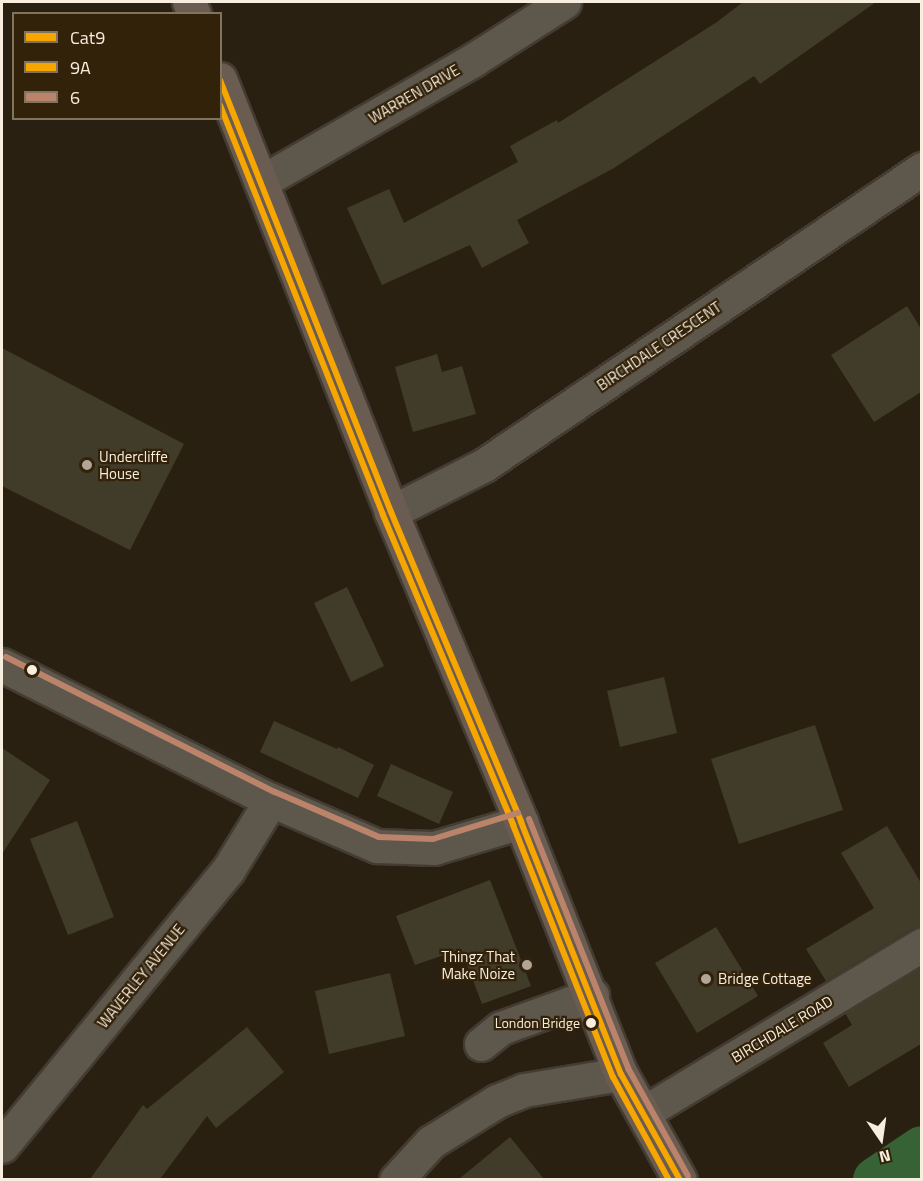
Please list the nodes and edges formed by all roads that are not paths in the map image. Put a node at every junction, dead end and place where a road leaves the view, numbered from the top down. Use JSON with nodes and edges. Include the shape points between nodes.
{"nodes":[{"id":1,"x":564,"y":2,"type":"edge"},
{"id":2,"x":222,"y":85,"type":"edge"},
{"id":3,"x":921,"y":169,"type":"edge"},
{"id":4,"x":261,"y":182,"type":"junction"},
{"id":5,"x":391,"y":512,"type":"junction"},
{"id":6,"x":2,"y":665,"type":"edge"},
{"id":7,"x":271,"y":800,"type":"junction"},
{"id":8,"x":521,"y":822,"type":"junction"},
{"id":9,"x":921,"y":945,"type":"edge"},
{"id":10,"x":592,"y":995,"type":"junction"},
{"id":11,"x":481,"y":1044,"type":"dead end"},
{"id":12,"x":621,"y":1074,"type":"junction"},
{"id":13,"x":643,"y":1113,"type":"junction"},
{"id":14,"x":2,"y":1146,"type":"edge"},
{"id":15,"x":396,"y":1179,"type":"edge"},
{"id":16,"x":680,"y":1179,"type":"edge"}],
"edges":[{"from":1,"to":4,"type":"street","name":"WARREN DRIVE","via":[[473,60]]},
{"from":2,"to":4,"type":"highway"},
{"from":3,"to":5,"type":"street","name":"BIRCHDALE CRESCENT","via":[[484,465]]},
{"from":4,"to":5,"type":"highway"},
{"from":5,"to":8,"type":"highway"},
{"from":6,"to":7,"type":"street"},
{"from":7,"to":8,"type":"street","via":[[377,846],[434,848]]},
{"from":7,"to":14,"type":"street","name":"WAVERLEY AVENUE","via":[[228,870]]},
{"from":8,"to":10,"type":"highway"},
{"from":9,"to":13,"type":"street","name":"BIRCHDALE ROAD"},
{"from":10,"to":11,"type":"street","via":[[501,1028]]},
{"from":10,"to":12,"type":"highway"},
{"from":12,"to":13,"type":"highway"},
{"from":12,"to":15,"type":"street","via":[[524,1090],[497,1101],[431,1142]]},
{"from":13,"to":16,"type":"highway"}]}
